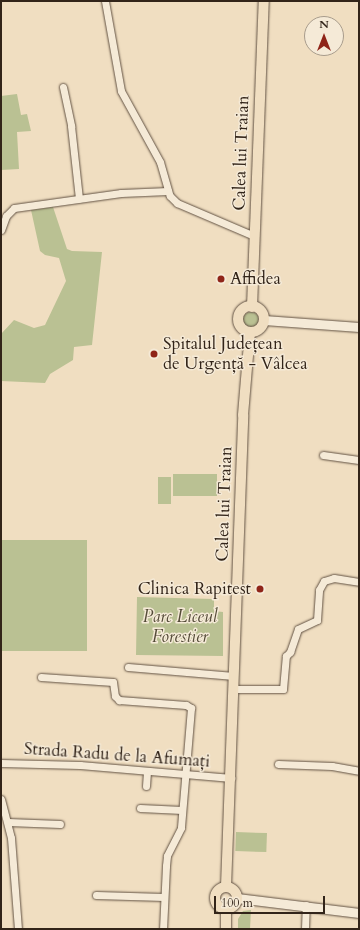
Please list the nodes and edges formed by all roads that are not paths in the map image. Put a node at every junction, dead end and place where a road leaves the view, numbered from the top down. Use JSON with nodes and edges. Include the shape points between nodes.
{"nodes":[{"id":1,"x":105,"y":1,"type":"edge"},
{"id":2,"x":264,"y":1,"type":"edge"},
{"id":3,"x":63,"y":87,"type":"dead end"},
{"id":4,"x":168,"y":191,"type":"junction"},
{"id":5,"x":79,"y":199,"type":"junction"},
{"id":6,"x":1,"y":230,"type":"edge"},
{"id":7,"x":254,"y":236,"type":"junction"},
{"id":8,"x":252,"y":307,"type":"junction"},
{"id":9,"x":264,"y":320,"type":"junction"},
{"id":10,"x":359,"y":327,"type":"edge"},
{"id":11,"x":250,"y":332,"type":"junction"},
{"id":12,"x":323,"y":456,"type":"dead end"},
{"id":13,"x":359,"y":460,"type":"edge"},
{"id":14,"x":359,"y":582,"type":"edge"},
{"id":15,"x":128,"y":667,"type":"dead end"},
{"id":16,"x":234,"y":676,"type":"junction"},
{"id":17,"x":41,"y":677,"type":"dead end"},
{"id":18,"x":234,"y":689,"type":"junction"},
{"id":19,"x":1,"y":763,"type":"edge"},
{"id":20,"x":278,"y":764,"type":"dead end"},
{"id":21,"x":147,"y":771,"type":"junction"},
{"id":22,"x":359,"y":771,"type":"edge"},
{"id":23,"x":184,"y":774,"type":"junction"},
{"id":24,"x":231,"y":778,"type":"junction"},
{"id":25,"x":146,"y":786,"type":"dead end"},
{"id":26,"x":1,"y":799,"type":"edge"},
{"id":27,"x":140,"y":808,"type":"dead end"},
{"id":28,"x":182,"y":810,"type":"junction"},
{"id":29,"x":3,"y":812,"type":"edge"},
{"id":30,"x":8,"y":822,"type":"junction"},
{"id":31,"x":60,"y":824,"type":"dead end"},
{"id":32,"x":226,"y":887,"type":"junction"},
{"id":33,"x":96,"y":895,"type":"dead end"},
{"id":34,"x":164,"y":897,"type":"junction"},
{"id":35,"x":237,"y":898,"type":"junction"},
{"id":36,"x":306,"y":905,"type":"junction"},
{"id":37,"x":226,"y":909,"type":"junction"},
{"id":38,"x":359,"y":913,"type":"edge"},
{"id":39,"x":18,"y":929,"type":"edge"},
{"id":40,"x":163,"y":929,"type":"edge"},
{"id":41,"x":226,"y":929,"type":"edge"},
{"id":42,"x":305,"y":929,"type":"edge"}],
"edges":[{"from":1,"to":4,"type":"street","via":[[121,91],[160,162]]},
{"from":2,"to":7,"type":"main road","name":"Calea lui Traian"},
{"from":3,"to":5,"type":"street","via":[[71,126]]},
{"from":4,"to":5,"type":"street","via":[[136,191]]},
{"from":4,"to":7,"type":"street","via":[[177,203]]},
{"from":5,"to":6,"type":"street","via":[[14,208],[6,216]]},
{"from":7,"to":8,"type":"main road","name":"Calea lui Traian"},
{"from":8,"to":9,"type":"main road","via":[[261,311]]},
{"from":8,"to":11,"type":"main road","via":[[245,308],[239,316],[240,325]]},
{"from":9,"to":10,"type":"main road"},
{"from":9,"to":11,"type":"main road","via":[[261,328]]},
{"from":11,"to":16,"type":"main road","name":"Calea lui Traian","via":[[244,415]]},
{"from":12,"to":13,"type":"street"},
{"from":14,"to":18,"type":"street","via":[[334,578],[324,581],[319,590],[317,620],[298,629],[290,652],[286,656],[283,689]]},
{"from":15,"to":16,"type":"street"},
{"from":16,"to":18,"type":"main road","name":"Calea lui Traian"},
{"from":17,"to":23,"type":"street","via":[[113,682],[114,696],[119,700],[190,705]]},
{"from":18,"to":24,"type":"main road","name":"Calea lui Traian"},
{"from":19,"to":21,"type":"street","name":"Strada Radu de la Afumați","via":[[80,765]]},
{"from":20,"to":22,"type":"street","via":[[332,766]]},
{"from":21,"to":23,"type":"street","name":"Strada Radu de la Afumați"},
{"from":21,"to":25,"type":"street"},
{"from":23,"to":24,"type":"street","name":"Strada Radu de la Afumați"},
{"from":23,"to":28,"type":"street"},
{"from":24,"to":32,"type":"main road","name":"Calea lui Traian"},
{"from":26,"to":29,"type":"street"},
{"from":27,"to":28,"type":"street"},
{"from":28,"to":34,"type":"street","via":[[181,828],[167,856]]},
{"from":29,"to":30,"type":"street"},
{"from":30,"to":31,"type":"street"},
{"from":30,"to":39,"type":"street"},
{"from":32,"to":35,"type":"main road","via":[[234,892]]},
{"from":32,"to":37,"type":"main road","name":"Calea lui Traian","via":[[220,890],[215,898],[220,907]]},
{"from":33,"to":34,"type":"street"},
{"from":34,"to":40,"type":"street"},
{"from":35,"to":36,"type":"main road"},
{"from":35,"to":37,"type":"main road","via":[[232,907]]},
{"from":36,"to":38,"type":"main road"},
{"from":36,"to":42,"type":"street"},
{"from":37,"to":41,"type":"main road"}]}
